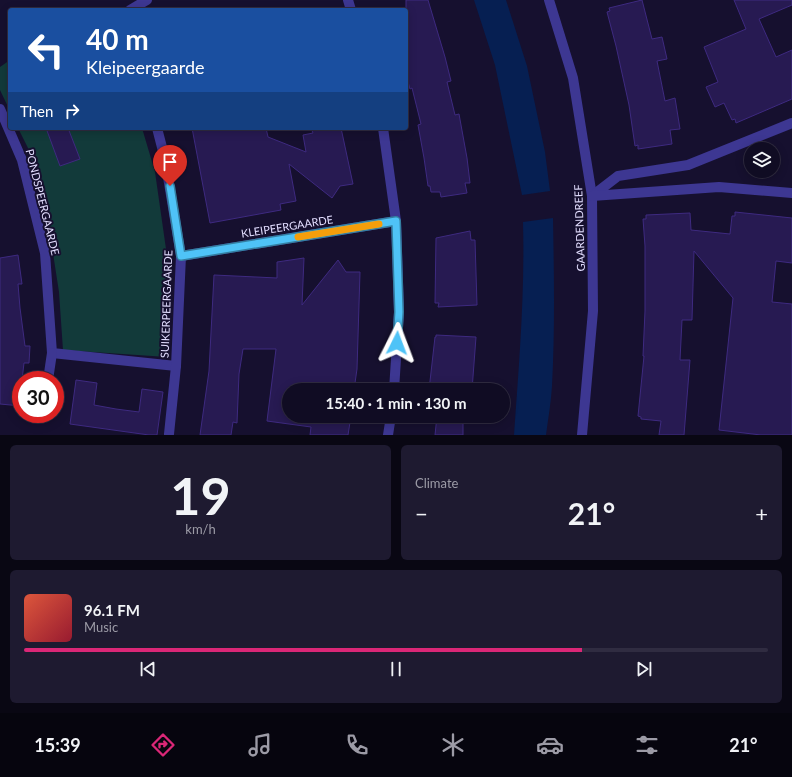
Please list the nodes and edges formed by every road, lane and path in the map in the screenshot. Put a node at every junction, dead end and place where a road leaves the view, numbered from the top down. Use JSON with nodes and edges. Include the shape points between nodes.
{"nodes":[{"id":1,"x":147,"y":0,"type":"edge"},
{"id":2,"x":549,"y":0,"type":"edge"},
{"id":3,"x":133,"y":8,"type":"edge"},
{"id":4,"x":0,"y":109,"type":"edge"},
{"id":5,"x":792,"y":123,"type":"edge"},
{"id":6,"x":8,"y":128,"type":"edge"},
{"id":7,"x":9,"y":130,"type":"edge"},
{"id":8,"x":158,"y":130,"type":"edge"},
{"id":9,"x":383,"y":130,"type":"edge"},
{"id":10,"x":792,"y":193,"type":"edge"},
{"id":11,"x":592,"y":196,"type":"junction"},
{"id":12,"x":396,"y":221,"type":"junction"},
{"id":13,"x":181,"y":256,"type":"junction"},
{"id":14,"x":52,"y":353,"type":"junction"},
{"id":15,"x":176,"y":366,"type":"junction"},
{"id":16,"x":49,"y":371,"type":"edge"},
{"id":17,"x":394,"y":383,"type":"edge"},
{"id":18,"x":390,"y":423,"type":"edge"},
{"id":19,"x":170,"y":434,"type":"dead end"},
{"id":20,"x":388,"y":435,"type":"edge"},
{"id":21,"x":582,"y":435,"type":"edge"}],
"edges":[{"from":1,"to":3,"type":"street"},
{"from":2,"to":11,"type":"street","name":"GAARDENDREEF","via":[[573,78]]},
{"from":4,"to":6,"type":"street","name":"PONDSPEERGAARDE"},
{"from":5,"to":11,"type":"street","via":[[688,165],[618,176]]},
{"from":7,"to":14,"type":"street","name":"PONDSPEERGAARDE","via":[[22,160],[45,253]]},
{"from":8,"to":13,"type":"street","name":"SUIKERPEERGAARDE","via":[[165,159]]},
{"from":9,"to":12,"type":"street"},
{"from":10,"to":11,"type":"street","via":[[719,187]]},
{"from":11,"to":21,"type":"street","name":"GAARDENDREEF","via":[[593,311]]},
{"from":12,"to":13,"type":"street","name":"KLEIPEERGAARDE"},
{"from":12,"to":17,"type":"street","via":[[399,312]]},
{"from":13,"to":15,"type":"street","name":"SUIKERPEERGAARDE"},
{"from":14,"to":15,"type":"street"},
{"from":14,"to":16,"type":"street","name":"PONDSPEERGAARDE"},
{"from":15,"to":19,"type":"street","name":"SUIKERPEERGAARDE"},
{"from":18,"to":20,"type":"street"}]}
